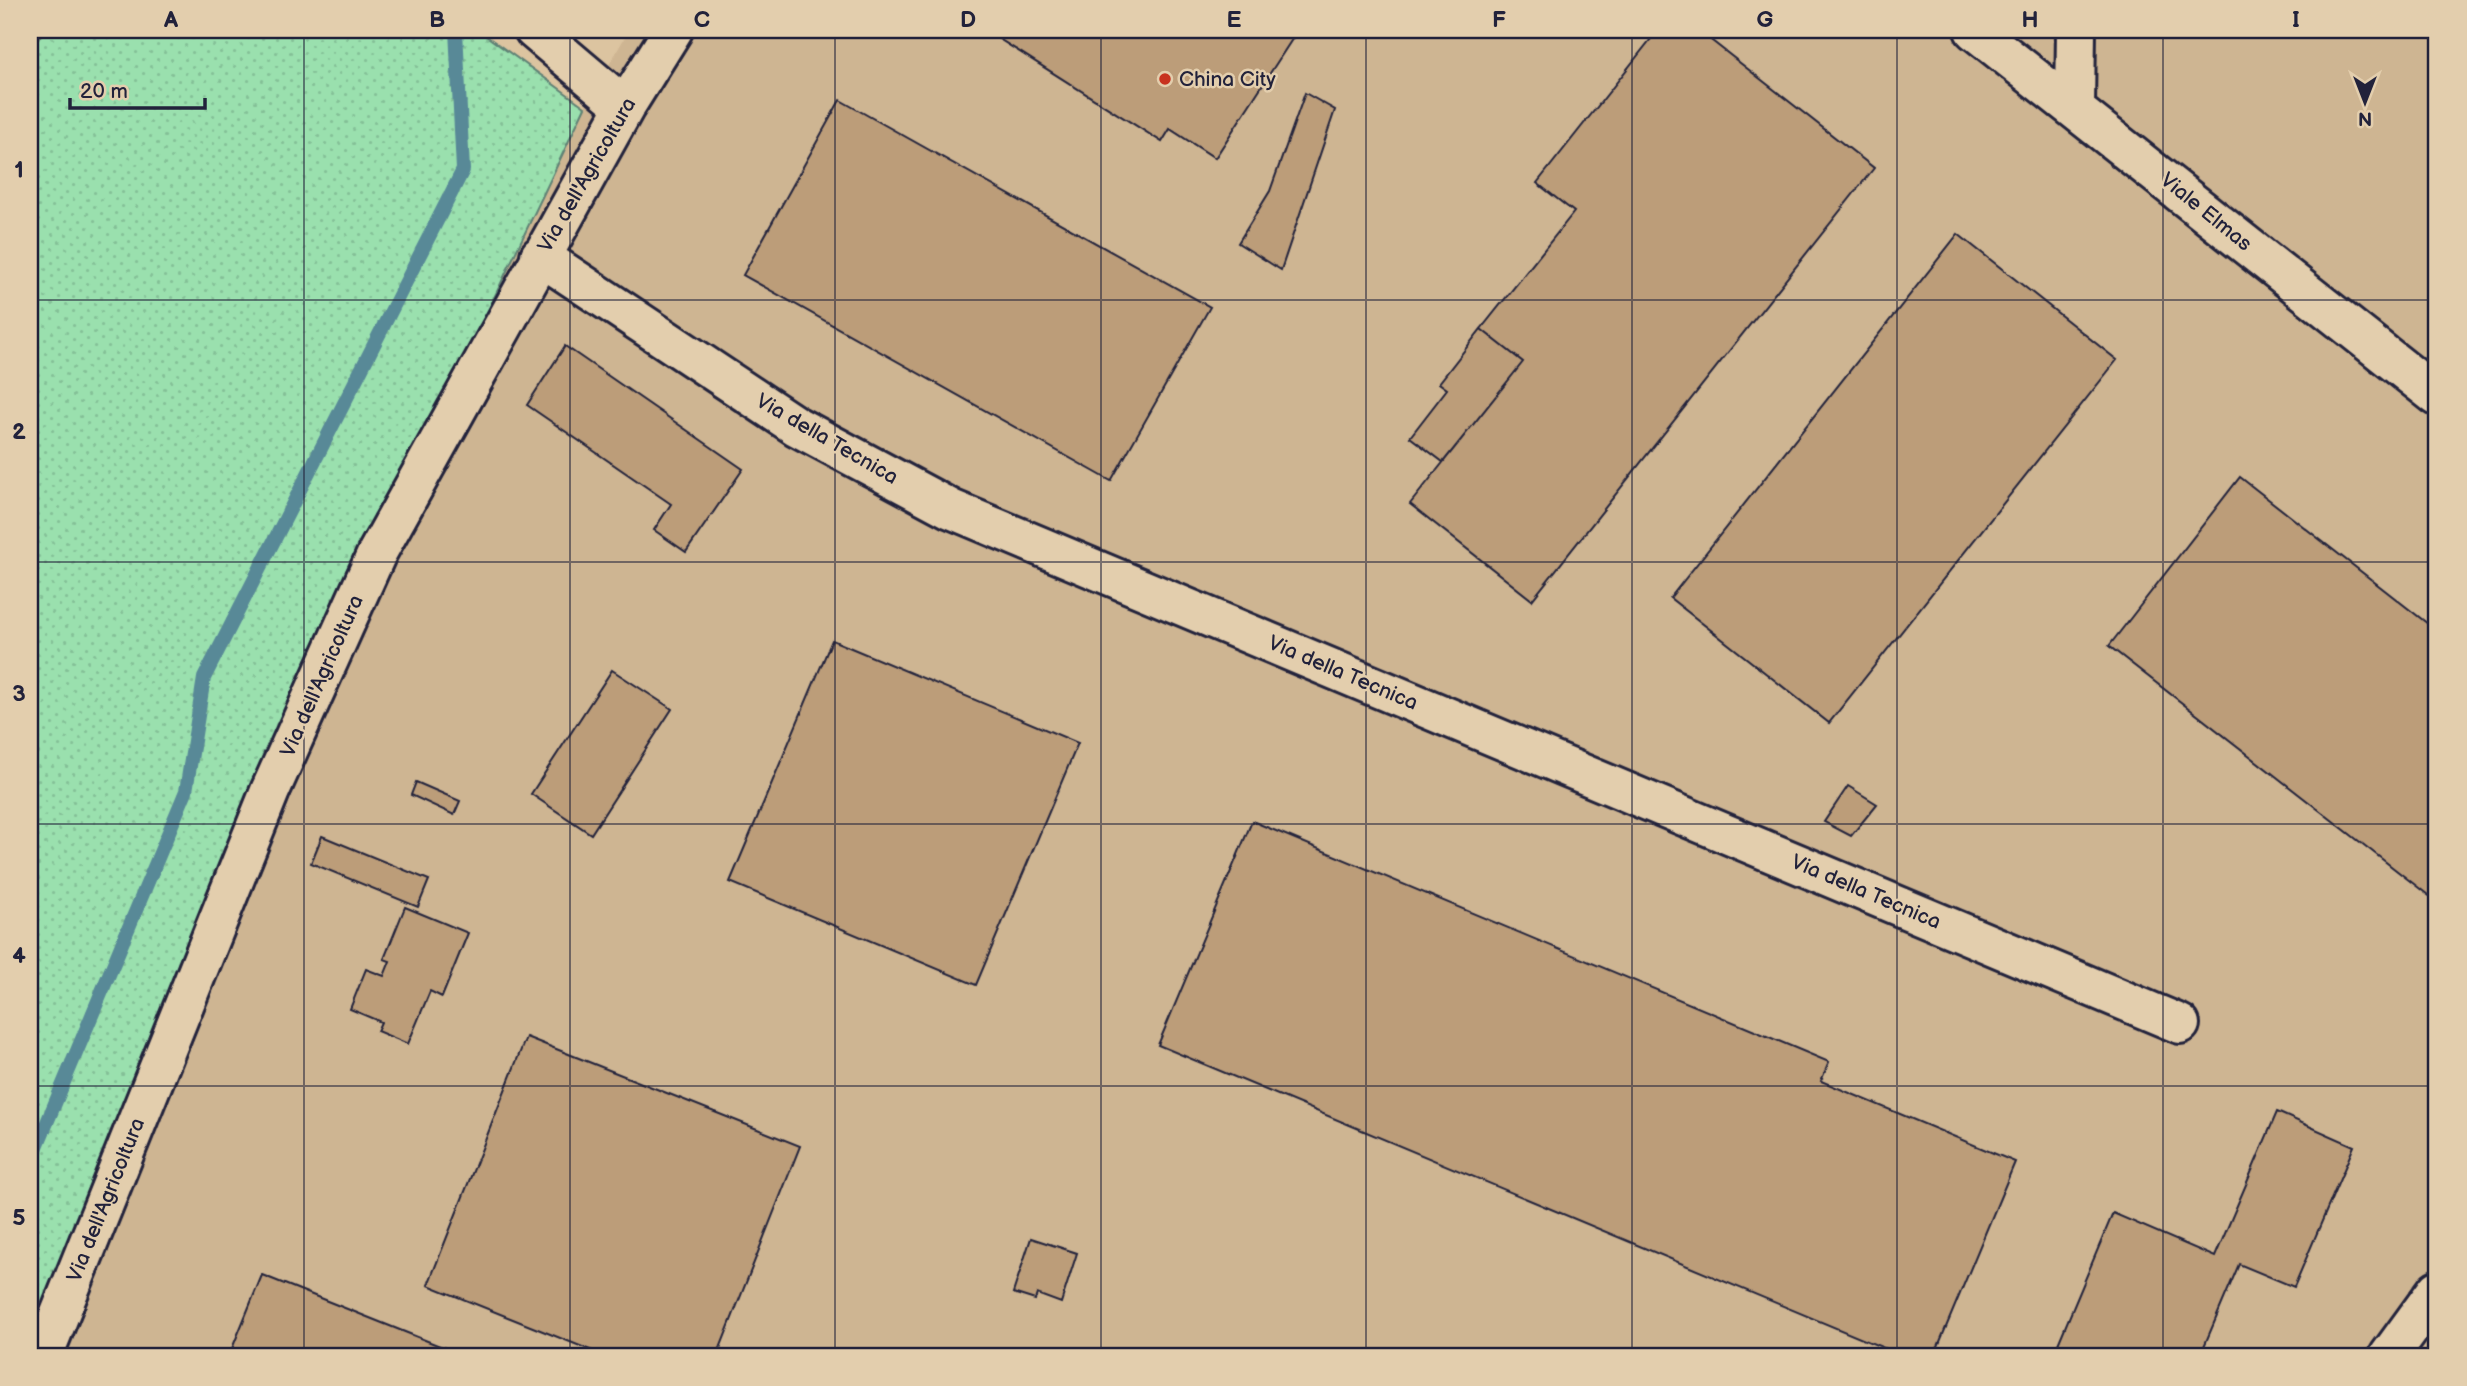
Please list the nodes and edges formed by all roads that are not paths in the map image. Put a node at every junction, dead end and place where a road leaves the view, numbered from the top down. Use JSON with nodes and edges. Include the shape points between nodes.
{"nodes":[{"id":1,"x":534,"y":30,"type":"edge"},
{"id":2,"x":673,"y":30,"type":"edge"},
{"id":3,"x":1974,"y":30,"type":"edge"},
{"id":4,"x":2076,"y":30,"type":"edge"},
{"id":5,"x":625,"y":107,"type":"junction"},
{"id":6,"x":2074,"y":107,"type":"junction"},
{"id":7,"x":540,"y":256,"type":"junction"},
{"id":8,"x":2437,"y":396,"type":"edge"},
{"id":9,"x":2180,"y":1024,"type":"dead end"},
{"id":10,"x":2437,"y":1290,"type":"edge"},
{"id":11,"x":43,"y":1356,"type":"edge"},
{"id":12,"x":2389,"y":1356,"type":"edge"}],
"edges":[{"from":1,"to":5,"type":"street"},
{"from":2,"to":5,"type":"street","name":"Via dell'Agricoltura"},
{"from":3,"to":6,"type":"street","name":"Viale Elmas"},
{"from":4,"to":6,"type":"street"},
{"from":5,"to":7,"type":"street","name":"Via dell'Agricoltura"},
{"from":6,"to":8,"type":"street","name":"Viale Elmas"},
{"from":7,"to":9,"type":"street","name":"Via della Tecnica","via":[[796,426],[951,509]]},
{"from":7,"to":11,"type":"street","name":"Via dell'Agricoltura","via":[[371,566],[270,792]]},
{"from":10,"to":12,"type":"street"}]}
